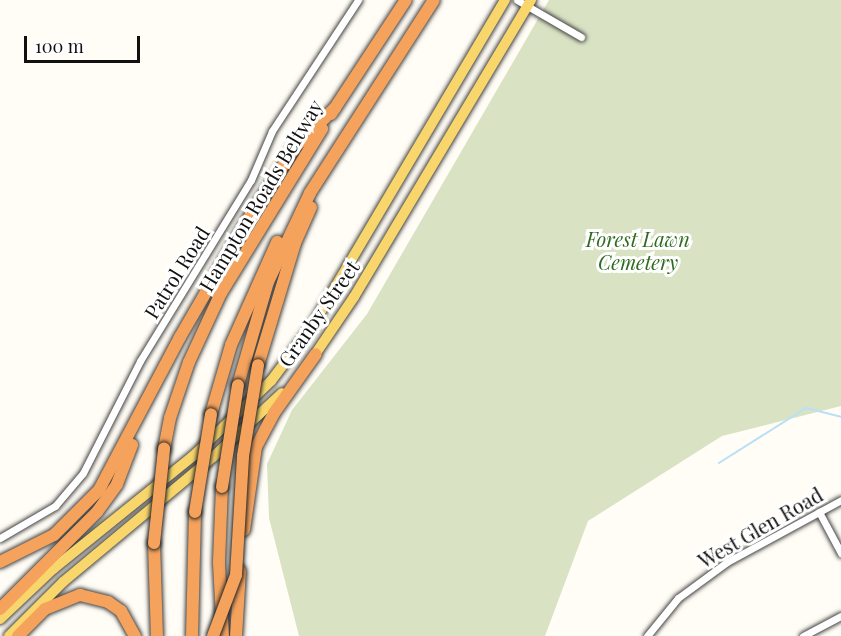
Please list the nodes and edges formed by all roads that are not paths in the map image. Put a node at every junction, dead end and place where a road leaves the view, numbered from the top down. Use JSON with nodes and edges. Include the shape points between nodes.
{"nodes":[{"id":1,"x":358,"y":0,"type":"edge"},
{"id":2,"x":406,"y":0,"type":"edge"},
{"id":3,"x":434,"y":0,"type":"edge"},
{"id":4,"x":505,"y":0,"type":"edge"},
{"id":5,"x":517,"y":0,"type":"edge"},
{"id":6,"x":529,"y":3,"type":"edge"},
{"id":7,"x":581,"y":37,"type":"dead end"},
{"id":8,"x":335,"y":108,"type":"junction"},
{"id":9,"x":361,"y":111,"type":"junction"},
{"id":10,"x":338,"y":146,"type":"junction"},
{"id":11,"x":316,"y":354,"type":"junction"},
{"id":12,"x":146,"y":404,"type":"junction"},
{"id":13,"x":841,"y":500,"type":"edge"},
{"id":14,"x":819,"y":512,"type":"junction"},
{"id":15,"x":0,"y":538,"type":"edge"},
{"id":16,"x":841,"y":553,"type":"edge"},
{"id":17,"x":0,"y":562,"type":"edge"},
{"id":18,"x":0,"y":609,"type":"edge"},
{"id":19,"x":841,"y":616,"type":"edge"},
{"id":20,"x":0,"y":618,"type":"edge"},
{"id":21,"x":9,"y":636,"type":"edge"},
{"id":22,"x":18,"y":636,"type":"edge"},
{"id":23,"x":135,"y":636,"type":"edge"},
{"id":24,"x":157,"y":636,"type":"edge"},
{"id":25,"x":192,"y":636,"type":"edge"},
{"id":26,"x":213,"y":636,"type":"edge"},
{"id":27,"x":223,"y":636,"type":"edge"},
{"id":28,"x":236,"y":636,"type":"edge"},
{"id":29,"x":647,"y":636,"type":"edge"},
{"id":30,"x":803,"y":636,"type":"edge"}],
"edges":[{"from":1,"to":15,"type":"street","name":"Patrol Road","via":[[272,131],[251,180],[140,361],[83,473],[55,506]]},
{"from":2,"to":8,"type":"highway","name":"Hampton Roads Beltway"},
{"from":3,"to":9,"type":"highway"},
{"from":4,"to":20,"type":"main road","name":"Granby Street","via":[[311,328],[276,374],[199,451],[53,569]]},
{"from":5,"to":6,"type":"street"},
{"from":6,"to":7,"type":"street"},
{"from":6,"to":11,"type":"main road","name":"Granby Street"},
{"from":8,"to":12,"type":"highway","via":[[295,147],[249,218]]},
{"from":8,"to":24,"type":"highway","name":"Hampton Roads Beltway","bridge":true,"via":[[221,293],[189,362],[170,417],[154,543]]},
{"from":9,"to":10,"type":"highway"},
{"from":9,"to":26,"type":"highway","bridge":true,"via":[[295,243],[258,365],[243,456],[236,575]]},
{"from":10,"to":25,"type":"highway","bridge":true,"via":[[306,187],[245,309],[211,414],[195,512]]},
{"from":10,"to":27,"type":"highway","bridge":true,"via":[[268,282],[238,385],[222,487],[219,563]]},
{"from":11,"to":21,"type":"main road","name":"Granby Street","via":[[267,409],[63,582]]},
{"from":11,"to":28,"type":"highway","via":[[266,425],[253,456]]},
{"from":12,"to":17,"type":"highway","via":[[109,474],[83,508],[54,535]]},
{"from":12,"to":18,"type":"highway","via":[[117,484],[106,501],[82,530]]},
{"from":13,"to":14,"type":"street","name":"West Glen Road"},
{"from":14,"to":16,"type":"street"},
{"from":14,"to":29,"type":"street","name":"West Glen Road","via":[[727,562],[691,587]]},
{"from":19,"to":30,"type":"street"},
{"from":22,"to":23,"type":"highway","via":[[45,609],[80,595],[108,602],[121,611]]}]}
